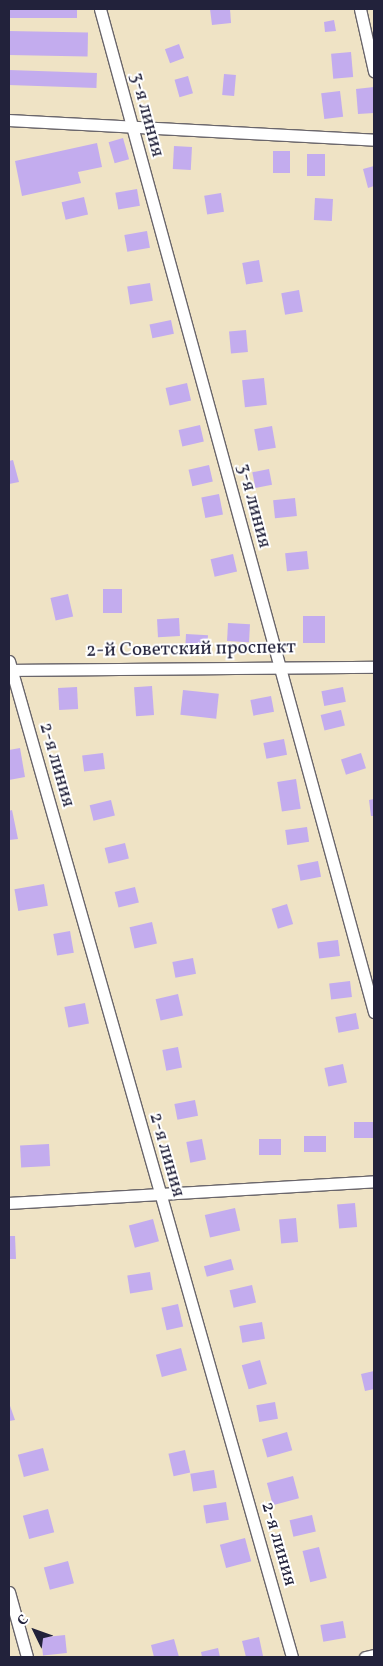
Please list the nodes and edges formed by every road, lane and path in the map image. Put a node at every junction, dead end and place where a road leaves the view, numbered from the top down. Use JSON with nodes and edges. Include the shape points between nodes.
{"nodes":[{"id":1,"x":100,"y":9,"type":"edge"},
{"id":2,"x":360,"y":9,"type":"edge"},
{"id":3,"x":374,"y":71,"type":"edge"},
{"id":4,"x":9,"y":120,"type":"edge"},
{"id":5,"x":130,"y":127,"type":"junction"},
{"id":6,"x":374,"y":140,"type":"edge"},
{"id":7,"x":279,"y":666,"type":"junction"},
{"id":8,"x":10,"y":667,"type":"edge"},
{"id":9,"x":374,"y":667,"type":"edge"},
{"id":10,"x":374,"y":1012,"type":"edge"},
{"id":11,"x":374,"y":1181,"type":"edge"},
{"id":12,"x":159,"y":1194,"type":"junction"},
{"id":13,"x":9,"y":1204,"type":"edge"},
{"id":14,"x":9,"y":1592,"type":"edge"},
{"id":15,"x":374,"y":1655,"type":"edge"},
{"id":16,"x":27,"y":1657,"type":"edge"},
{"id":17,"x":292,"y":1657,"type":"edge"},
{"id":18,"x":365,"y":1657,"type":"edge"}],
"edges":[{"from":1,"to":5,"type":"street","name":"3-я линия"},
{"from":2,"to":3,"type":"street"},
{"from":4,"to":5,"type":"street"},
{"from":5,"to":6,"type":"street"},
{"from":5,"to":7,"type":"street","name":"3-я линия"},
{"from":7,"to":8,"type":"street","name":"2-й Советский проспект"},
{"from":7,"to":9,"type":"street","name":"2-й Советский проспект"},
{"from":7,"to":10,"type":"street","name":"3-я линия"},
{"from":8,"to":12,"type":"street","name":"2-я линия"},
{"from":11,"to":12,"type":"street"},
{"from":12,"to":13,"type":"street"},
{"from":12,"to":17,"type":"street","name":"2-я линия"},
{"from":14,"to":16,"type":"street"},
{"from":15,"to":18,"type":"street"}]}
